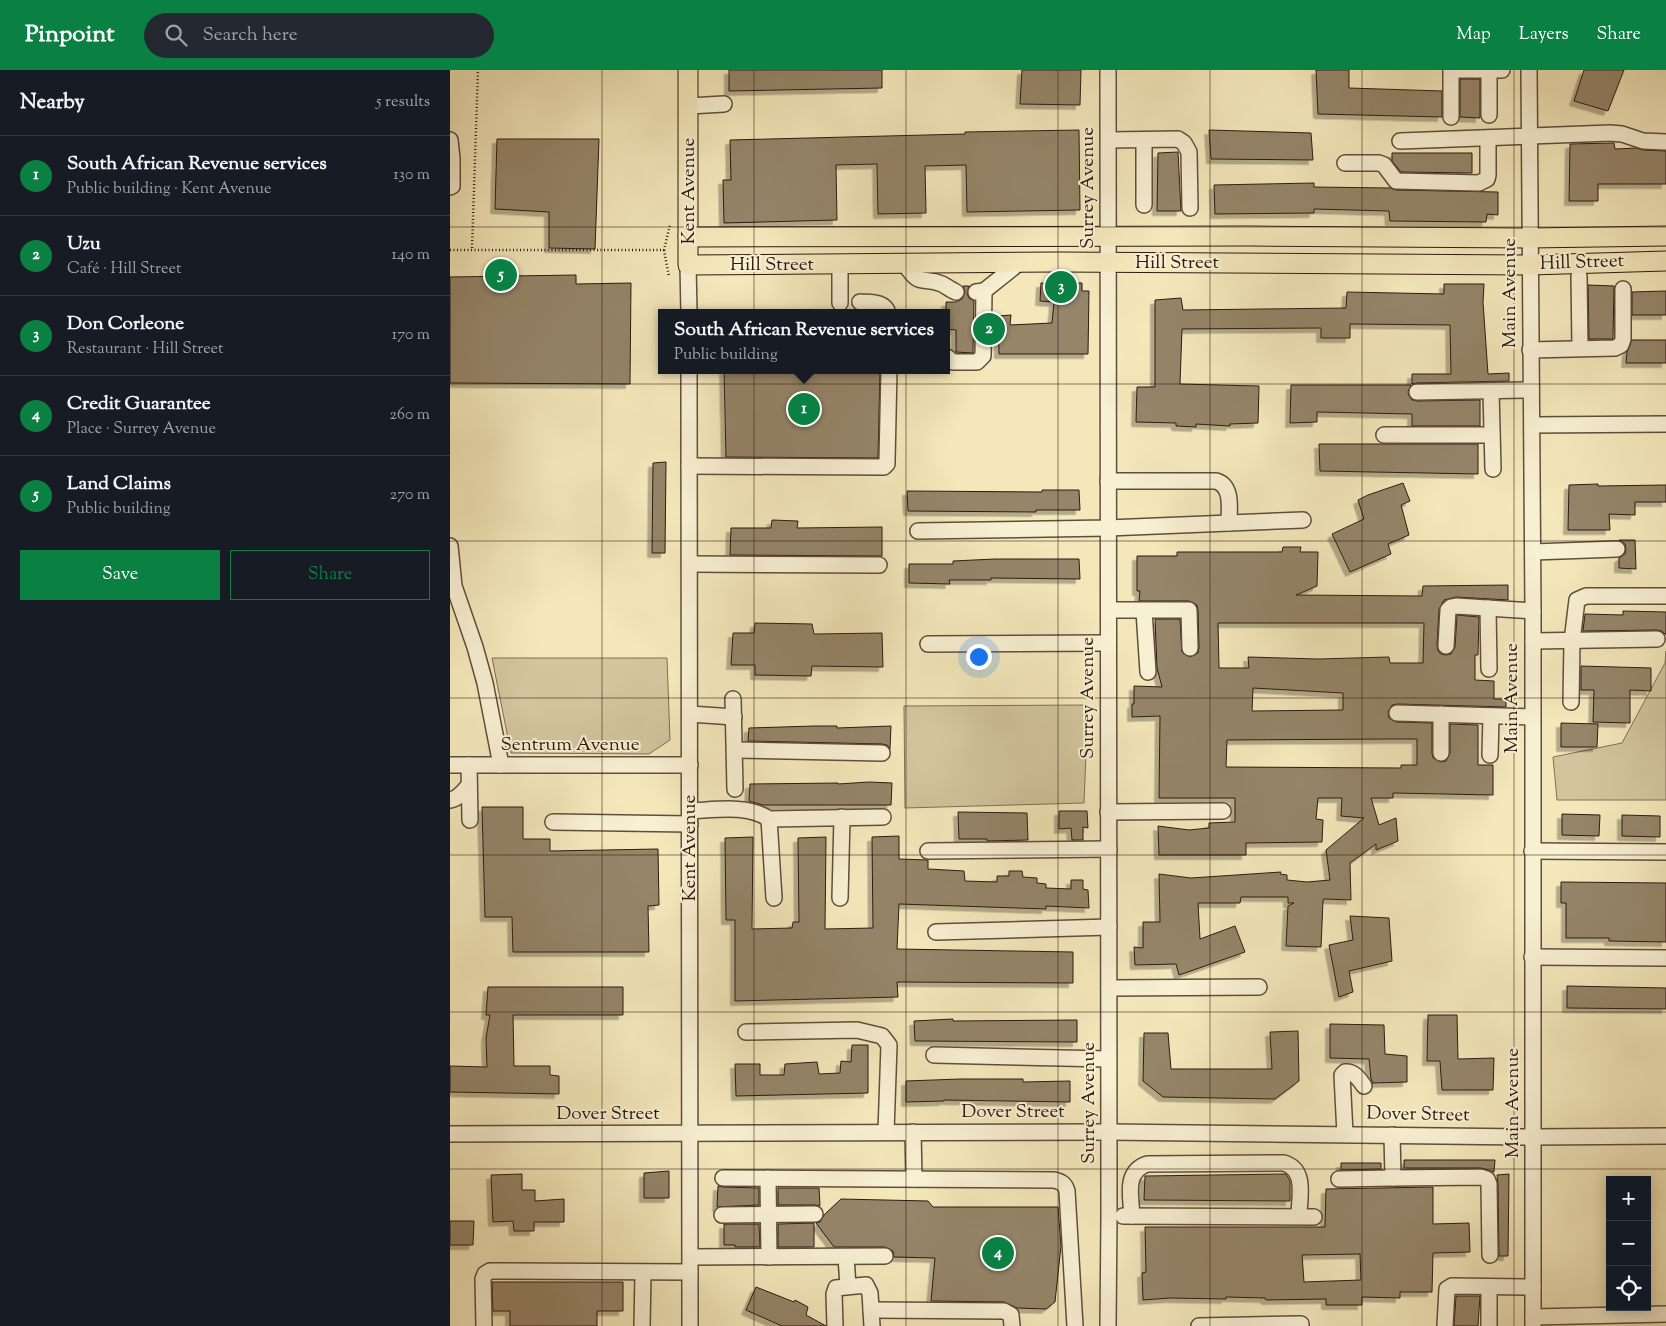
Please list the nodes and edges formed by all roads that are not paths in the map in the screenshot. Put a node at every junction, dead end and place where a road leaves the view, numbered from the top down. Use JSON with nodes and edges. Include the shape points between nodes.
{"nodes":[{"id":1,"x":688,"y":70,"type":"edge"},
{"id":2,"x":1108,"y":70,"type":"edge"},
{"id":3,"x":1451,"y":70,"type":"edge"},
{"id":4,"x":1489,"y":70,"type":"edge"},
{"id":5,"x":1502,"y":70,"type":"edge"},
{"id":6,"x":1529,"y":70,"type":"edge"},
{"id":7,"x":724,"y":104,"type":"dead end"},
{"id":8,"x":689,"y":106,"type":"junction"},
{"id":9,"x":1489,"y":115,"type":"dead end"},
{"id":10,"x":1451,"y":117,"type":"dead end"},
{"id":11,"x":1530,"y":137,"type":"junction"},
{"id":12,"x":1488,"y":138,"type":"junction"},
{"id":13,"x":450,"y":140,"type":"edge"},
{"id":14,"x":1109,"y":140,"type":"junction"},
{"id":15,"x":1144,"y":140,"type":"junction"},
{"id":16,"x":1400,"y":141,"type":"dead end"},
{"id":17,"x":1666,"y":142,"type":"edge"},
{"id":18,"x":451,"y":159,"type":"edge"},
{"id":19,"x":1345,"y":163,"type":"dead end"},
{"id":20,"x":450,"y":187,"type":"edge"},
{"id":21,"x":1144,"y":205,"type":"dead end"},
{"id":22,"x":1190,"y":208,"type":"dead end"},
{"id":23,"x":688,"y":236,"type":"junction"},
{"id":24,"x":1108,"y":236,"type":"junction"},
{"id":25,"x":1666,"y":236,"type":"edge"},
{"id":26,"x":1530,"y":238,"type":"junction"},
{"id":27,"x":1666,"y":261,"type":"edge"},
{"id":28,"x":1019,"y":263,"type":"junction"},
{"id":29,"x":1108,"y":263,"type":"junction"},
{"id":30,"x":840,"y":264,"type":"junction"},
{"id":31,"x":906,"y":264,"type":"junction"},
{"id":32,"x":688,"y":265,"type":"junction"},
{"id":33,"x":1530,"y":265,"type":"junction"},
{"id":34,"x":1579,"y":276,"type":"dead end"},
{"id":35,"x":1623,"y":288,"type":"dead end"},
{"id":36,"x":952,"y":290,"type":"dead end"},
{"id":37,"x":860,"y":302,"type":"dead end"},
{"id":38,"x":840,"y":303,"type":"dead end"},
{"id":39,"x":689,"y":309,"type":"edge"},
{"id":40,"x":887,"y":309,"type":"edge"},
{"id":41,"x":1580,"y":348,"type":"junction"},
{"id":42,"x":1530,"y":350,"type":"junction"},
{"id":43,"x":950,"y":360,"type":"edge"},
{"id":44,"x":689,"y":374,"type":"edge"},
{"id":45,"x":889,"y":374,"type":"edge"},
{"id":46,"x":1531,"y":390,"type":"junction"},
{"id":47,"x":1491,"y":391,"type":"junction"},
{"id":48,"x":1417,"y":392,"type":"dead end"},
{"id":49,"x":1666,"y":424,"type":"edge"},
{"id":50,"x":1532,"y":425,"type":"junction"},
{"id":51,"x":1384,"y":435,"type":"dead end"},
{"id":52,"x":1492,"y":435,"type":"junction"},
{"id":53,"x":689,"y":466,"type":"junction"},
{"id":54,"x":1493,"y":469,"type":"dead end"},
{"id":55,"x":1108,"y":481,"type":"junction"},
{"id":56,"x":1303,"y":520,"type":"dead end"},
{"id":57,"x":1229,"y":523,"type":"junction"},
{"id":58,"x":1108,"y":528,"type":"junction"},
{"id":59,"x":918,"y":531,"type":"dead end"},
{"id":60,"x":450,"y":546,"type":"edge"},
{"id":61,"x":1617,"y":549,"type":"dead end"},
{"id":62,"x":1532,"y":552,"type":"junction"},
{"id":63,"x":690,"y":564,"type":"junction"},
{"id":64,"x":880,"y":565,"type":"dead end"},
{"id":65,"x":452,"y":586,"type":"edge"},
{"id":66,"x":1666,"y":596,"type":"edge"},
{"id":67,"x":1488,"y":608,"type":"junction"},
{"id":68,"x":1109,"y":610,"type":"junction"},
{"id":69,"x":1144,"y":610,"type":"junction"},
{"id":70,"x":1533,"y":611,"type":"junction"},
{"id":71,"x":1657,"y":639,"type":"dead end"},
{"id":72,"x":1532,"y":641,"type":"junction"},
{"id":73,"x":1572,"y":641,"type":"junction"},
{"id":74,"x":1108,"y":643,"type":"junction"},
{"id":75,"x":928,"y":644,"type":"dead end"},
{"id":76,"x":1446,"y":646,"type":"dead end"},
{"id":77,"x":1190,"y":648,"type":"dead end"},
{"id":78,"x":1489,"y":669,"type":"dead end"},
{"id":79,"x":1148,"y":672,"type":"dead end"},
{"id":80,"x":733,"y":699,"type":"dead end"},
{"id":81,"x":1571,"y":702,"type":"dead end"},
{"id":82,"x":1397,"y":713,"type":"dead end"},
{"id":83,"x":690,"y":714,"type":"junction"},
{"id":84,"x":1440,"y":714,"type":"junction"},
{"id":85,"x":1491,"y":716,"type":"junction"},
{"id":86,"x":734,"y":717,"type":"junction"},
{"id":87,"x":1532,"y":717,"type":"junction"},
{"id":88,"x":735,"y":750,"type":"junction"},
{"id":89,"x":882,"y":752,"type":"dead end"},
{"id":90,"x":1441,"y":753,"type":"dead end"},
{"id":91,"x":1490,"y":755,"type":"dead end"},
{"id":92,"x":450,"y":765,"type":"edge"},
{"id":93,"x":469,"y":765,"type":"junction"},
{"id":94,"x":501,"y":765,"type":"junction"},
{"id":95,"x":690,"y":765,"type":"junction"},
{"id":96,"x":469,"y":785,"type":"junction"},
{"id":97,"x":736,"y":789,"type":"dead end"},
{"id":98,"x":450,"y":800,"type":"edge"},
{"id":99,"x":1222,"y":810,"type":"dead end"},
{"id":100,"x":1108,"y":812,"type":"junction"},
{"id":101,"x":690,"y":818,"type":"junction"},
{"id":102,"x":842,"y":818,"type":"junction"},
{"id":103,"x":882,"y":818,"type":"dead end"},
{"id":104,"x":769,"y":819,"type":"junction"},
{"id":105,"x":470,"y":820,"type":"dead end"},
{"id":106,"x":552,"y":822,"type":"dead end"},
{"id":107,"x":1109,"y":850,"type":"junction"},
{"id":108,"x":928,"y":851,"type":"dead end"},
{"id":109,"x":1532,"y":851,"type":"junction"},
{"id":110,"x":1666,"y":852,"type":"edge"},
{"id":111,"x":774,"y":898,"type":"dead end"},
{"id":112,"x":840,"y":898,"type":"dead end"},
{"id":113,"x":1108,"y":928,"type":"junction"},
{"id":114,"x":936,"y":932,"type":"dead end"},
{"id":115,"x":1532,"y":957,"type":"junction"},
{"id":116,"x":1666,"y":958,"type":"edge"},
{"id":117,"x":1259,"y":987,"type":"dead end"},
{"id":118,"x":1109,"y":988,"type":"junction"},
{"id":119,"x":746,"y":1032,"type":"dead end"},
{"id":120,"x":934,"y":1055,"type":"dead end"},
{"id":121,"x":1108,"y":1059,"type":"junction"},
{"id":122,"x":1364,"y":1086,"type":"dead end"},
{"id":123,"x":886,"y":1132,"type":"junction"},
{"id":124,"x":913,"y":1132,"type":"junction"},
{"id":125,"x":1109,"y":1132,"type":"junction"},
{"id":126,"x":450,"y":1134,"type":"edge"},
{"id":127,"x":691,"y":1134,"type":"junction"},
{"id":128,"x":1345,"y":1134,"type":"junction"},
{"id":129,"x":1392,"y":1135,"type":"junction"},
{"id":130,"x":1666,"y":1136,"type":"edge"},
{"id":131,"x":1533,"y":1137,"type":"junction"},
{"id":132,"x":724,"y":1178,"type":"dead end"},
{"id":133,"x":768,"y":1178,"type":"junction"},
{"id":134,"x":1393,"y":1178,"type":"junction"},
{"id":135,"x":914,"y":1179,"type":"junction"},
{"id":136,"x":1339,"y":1179,"type":"dead end"},
{"id":137,"x":768,"y":1214,"type":"junction"},
{"id":138,"x":815,"y":1214,"type":"dead end"},
{"id":139,"x":722,"y":1215,"type":"dead end"},
{"id":140,"x":1110,"y":1216,"type":"junction"},
{"id":141,"x":1132,"y":1216,"type":"junction"},
{"id":142,"x":1490,"y":1255,"type":"dead end"},
{"id":143,"x":885,"y":1256,"type":"dead end"},
{"id":144,"x":769,"y":1257,"type":"junction"},
{"id":145,"x":846,"y":1257,"type":"junction"},
{"id":146,"x":691,"y":1265,"type":"junction"},
{"id":147,"x":643,"y":1273,"type":"junction"},
{"id":148,"x":848,"y":1286,"type":"junction"},
{"id":149,"x":1488,"y":1287,"type":"junction"},
{"id":150,"x":1533,"y":1287,"type":"junction"},
{"id":151,"x":871,"y":1310,"type":"junction"},
{"id":152,"x":1666,"y":1314,"type":"edge"},
{"id":153,"x":1533,"y":1321,"type":"edge"},
{"id":154,"x":1301,"y":1324,"type":"dead end"},
{"id":155,"x":1445,"y":1325,"type":"edge"},
{"id":156,"x":484,"y":1326,"type":"edge"},
{"id":157,"x":642,"y":1326,"type":"edge"},
{"id":158,"x":690,"y":1326,"type":"edge"},
{"id":159,"x":835,"y":1326,"type":"edge"},
{"id":160,"x":872,"y":1326,"type":"edge"},
{"id":161,"x":1012,"y":1326,"type":"edge"},
{"id":162,"x":1076,"y":1326,"type":"edge"},
{"id":163,"x":1108,"y":1326,"type":"edge"},
{"id":164,"x":1199,"y":1326,"type":"edge"},
{"id":165,"x":1489,"y":1326,"type":"edge"}],
"edges":[{"from":1,"to":8,"type":"main road","name":"Kent Avenue"},
{"from":2,"to":14,"type":"street","name":"Surrey Avenue"},
{"from":3,"to":4,"type":"street"},
{"from":3,"to":10,"type":"street"},
{"from":4,"to":5,"type":"street"},
{"from":4,"to":9,"type":"street"},
{"from":6,"to":11,"type":"street","name":"Main Avenue"},
{"from":7,"to":8,"type":"street"},
{"from":8,"to":23,"type":"main road","name":"Kent Avenue"},
{"from":11,"to":12,"type":"street"},
{"from":11,"to":17,"type":"street","via":[[1610,133],[1643,141]]},
{"from":11,"to":26,"type":"street","name":"Main Avenue"},
{"from":12,"to":16,"type":"street"},
{"from":12,"to":19,"type":"street","via":[[1488,175],[1478,183],[1396,181],[1379,163]]},
{"from":13,"to":18,"type":"street"},
{"from":14,"to":15,"type":"street"},
{"from":14,"to":24,"type":"street","name":"Surrey Avenue"},
{"from":15,"to":21,"type":"street"},
{"from":15,"to":22,"type":"street","via":[[1178,139],[1184,143],[1189,152]]},
{"from":18,"to":20,"type":"street"},
{"from":23,"to":24,"type":"main road","name":"Hill Street"},
{"from":23,"to":32,"type":"main road","name":"Kent Avenue"},
{"from":24,"to":26,"type":"main road","name":"Hill Street"},
{"from":24,"to":29,"type":"street","name":"Surrey Avenue"},
{"from":25,"to":26,"type":"main road","name":"Hill Street"},
{"from":26,"to":33,"type":"street","name":"Main Avenue"},
{"from":27,"to":33,"type":"main road","name":"Hill Street"},
{"from":28,"to":29,"type":"main road","name":"Hill Street"},
{"from":28,"to":31,"type":"main road","name":"Hill Street"},
{"from":28,"to":43,"type":"street","via":[[980,292],[983,356],[977,362]]},
{"from":29,"to":33,"type":"main road","name":"Hill Street"},
{"from":29,"to":55,"type":"street","name":"Surrey Avenue"},
{"from":30,"to":31,"type":"main road","name":"Hill Street"},
{"from":30,"to":32,"type":"main road","name":"Hill Street"},
{"from":30,"to":38,"type":"street"},
{"from":31,"to":36,"type":"street","via":[[919,281],[940,283]]},
{"from":32,"to":39,"type":"street","name":"Kent Avenue"},
{"from":33,"to":42,"type":"street","name":"Main Avenue"},
{"from":34,"to":41,"type":"street"},
{"from":35,"to":41,"type":"street","via":[[1622,345]]},
{"from":37,"to":40,"type":"street","via":[[882,304]]},
{"from":41,"to":42,"type":"street"},
{"from":42,"to":46,"type":"street","name":"Main Avenue"},
{"from":44,"to":53,"type":"street","name":"Kent Avenue"},
{"from":45,"to":53,"type":"street","via":[[887,464],[884,467]]},
{"from":46,"to":47,"type":"street"},
{"from":46,"to":50,"type":"street","name":"Main Avenue"},
{"from":47,"to":48,"type":"street"},
{"from":47,"to":52,"type":"street"},
{"from":49,"to":50,"type":"street"},
{"from":50,"to":62,"type":"street","name":"Main Avenue"},
{"from":51,"to":52,"type":"street"},
{"from":52,"to":54,"type":"street"},
{"from":53,"to":63,"type":"street","name":"Kent Avenue"},
{"from":55,"to":57,"type":"street","via":[[1223,483],[1227,488]]},
{"from":55,"to":58,"type":"street","name":"Surrey Avenue"},
{"from":56,"to":57,"type":"street"},
{"from":57,"to":58,"type":"street"},
{"from":58,"to":59,"type":"street"},
{"from":58,"to":68,"type":"street","name":"Surrey Avenue"},
{"from":60,"to":65,"type":"street"},
{"from":61,"to":62,"type":"street"},
{"from":62,"to":70,"type":"street","name":"Main Avenue"},
{"from":63,"to":64,"type":"street"},
{"from":63,"to":83,"type":"street","name":"Kent Avenue"},
{"from":65,"to":94,"type":"street"},
{"from":66,"to":73,"type":"street","via":[[1586,596],[1577,600]]},
{"from":67,"to":70,"type":"street"},
{"from":67,"to":76,"type":"street","via":[[1451,607],[1448,610]]},
{"from":67,"to":78,"type":"street"},
{"from":68,"to":69,"type":"street"},
{"from":68,"to":74,"type":"street","name":"Surrey Avenue"},
{"from":69,"to":77,"type":"street","via":[[1189,610]]},
{"from":69,"to":79,"type":"street"},
{"from":70,"to":72,"type":"street","name":"Main Avenue"},
{"from":71,"to":73,"type":"street"},
{"from":72,"to":73,"type":"street"},
{"from":72,"to":87,"type":"street","name":"Main Avenue"},
{"from":73,"to":81,"type":"street"},
{"from":74,"to":75,"type":"street"},
{"from":74,"to":100,"type":"street","name":"Surrey Avenue"},
{"from":80,"to":86,"type":"street"},
{"from":82,"to":84,"type":"street"},
{"from":83,"to":86,"type":"street"},
{"from":83,"to":95,"type":"street","name":"Kent Avenue"},
{"from":84,"to":85,"type":"street"},
{"from":84,"to":90,"type":"street"},
{"from":85,"to":87,"type":"street"},
{"from":85,"to":91,"type":"street"},
{"from":86,"to":88,"type":"street"},
{"from":87,"to":109,"type":"street","name":"Main Avenue"},
{"from":88,"to":89,"type":"street"},
{"from":88,"to":97,"type":"street"},
{"from":92,"to":93,"type":"street","name":"Sentrum Avenue"},
{"from":93,"to":94,"type":"street","name":"Sentrum Avenue"},
{"from":93,"to":96,"type":"street"},
{"from":94,"to":95,"type":"street","name":"Sentrum Avenue"},
{"from":95,"to":101,"type":"street","name":"Kent Avenue"},
{"from":96,"to":98,"type":"street"},
{"from":96,"to":105,"type":"street"},
{"from":99,"to":100,"type":"street"},
{"from":100,"to":107,"type":"street","name":"Surrey Avenue"},
{"from":101,"to":104,"type":"street","via":[[749,810]]},
{"from":101,"to":106,"type":"street"},
{"from":101,"to":127,"type":"street","name":"Kent Avenue"},
{"from":102,"to":103,"type":"street"},
{"from":102,"to":104,"type":"street"},
{"from":102,"to":112,"type":"street"},
{"from":104,"to":111,"type":"street"},
{"from":107,"to":108,"type":"street"},
{"from":107,"to":113,"type":"street","name":"Surrey Avenue"},
{"from":109,"to":110,"type":"street"},
{"from":109,"to":115,"type":"street","name":"Main Avenue"},
{"from":113,"to":114,"type":"street"},
{"from":113,"to":118,"type":"street","name":"Surrey Avenue"},
{"from":115,"to":116,"type":"street"},
{"from":115,"to":131,"type":"street","name":"Main Avenue"},
{"from":117,"to":118,"type":"street"},
{"from":118,"to":121,"type":"street","name":"Surrey Avenue"},
{"from":119,"to":123,"type":"street","via":[[857,1030],[882,1036],[889,1045]]},
{"from":120,"to":121,"type":"street"},
{"from":121,"to":125,"type":"street","name":"Surrey Avenue"},
{"from":122,"to":128,"type":"street","via":[[1354,1074],[1348,1071],[1342,1075]]},
{"from":123,"to":124,"type":"street","name":"Dover Street"},
{"from":123,"to":127,"type":"street","name":"Dover Street"},
{"from":124,"to":125,"type":"street","name":"Dover Street"},
{"from":124,"to":135,"type":"street"},
{"from":125,"to":128,"type":"street","name":"Dover Street"},
{"from":125,"to":140,"type":"street","name":"Surrey Avenue"},
{"from":126,"to":127,"type":"street","name":"Dover Street"},
{"from":127,"to":146,"type":"street","name":"Kent Avenue"},
{"from":128,"to":129,"type":"street","name":"Dover Street"},
{"from":129,"to":131,"type":"street","name":"Dover Street"},
{"from":129,"to":134,"type":"street"},
{"from":130,"to":131,"type":"street","name":"Dover Street"},
{"from":131,"to":150,"type":"street","name":"Main Avenue"},
{"from":132,"to":133,"type":"street"},
{"from":133,"to":135,"type":"street"},
{"from":133,"to":137,"type":"street"},
{"from":134,"to":136,"type":"street"},
{"from":134,"to":142,"type":"street","via":[[1487,1179]]},
{"from":135,"to":162,"type":"street","via":[[1054,1180],[1065,1185]]},
{"from":137,"to":138,"type":"street"},
{"from":137,"to":139,"type":"street"},
{"from":137,"to":144,"type":"street"},
{"from":140,"to":141,"type":"street"},
{"from":140,"to":163,"type":"street","name":"Surrey Avenue"},
{"from":141,"to":141,"type":"street","via":[[1133,1173],[1147,1164],[1284,1163],[1291,1166],[1300,1179],[1307,1217]]},
{"from":143,"to":145,"type":"street"},
{"from":144,"to":145,"type":"street"},
{"from":144,"to":146,"type":"street"},
{"from":145,"to":148,"type":"street"},
{"from":146,"to":147,"type":"street"},
{"from":146,"to":158,"type":"street","name":"Kent Avenue"},
{"from":147,"to":156,"type":"street","via":[[490,1271],[483,1279]]},
{"from":147,"to":157,"type":"street"},
{"from":148,"to":151,"type":"street","via":[[866,1285]]},
{"from":148,"to":159,"type":"street","via":[[836,1288],[834,1294]]},
{"from":149,"to":150,"type":"street"},
{"from":149,"to":155,"type":"street","via":[[1452,1286],[1447,1289]]},
{"from":149,"to":165,"type":"street"},
{"from":150,"to":153,"type":"street","name":"Main Avenue"},
{"from":151,"to":160,"type":"street"},
{"from":151,"to":161,"type":"street","via":[[1004,1311],[1011,1315]]},
{"from":152,"to":153,"type":"street"},
{"from":154,"to":164,"type":"street"}]}
